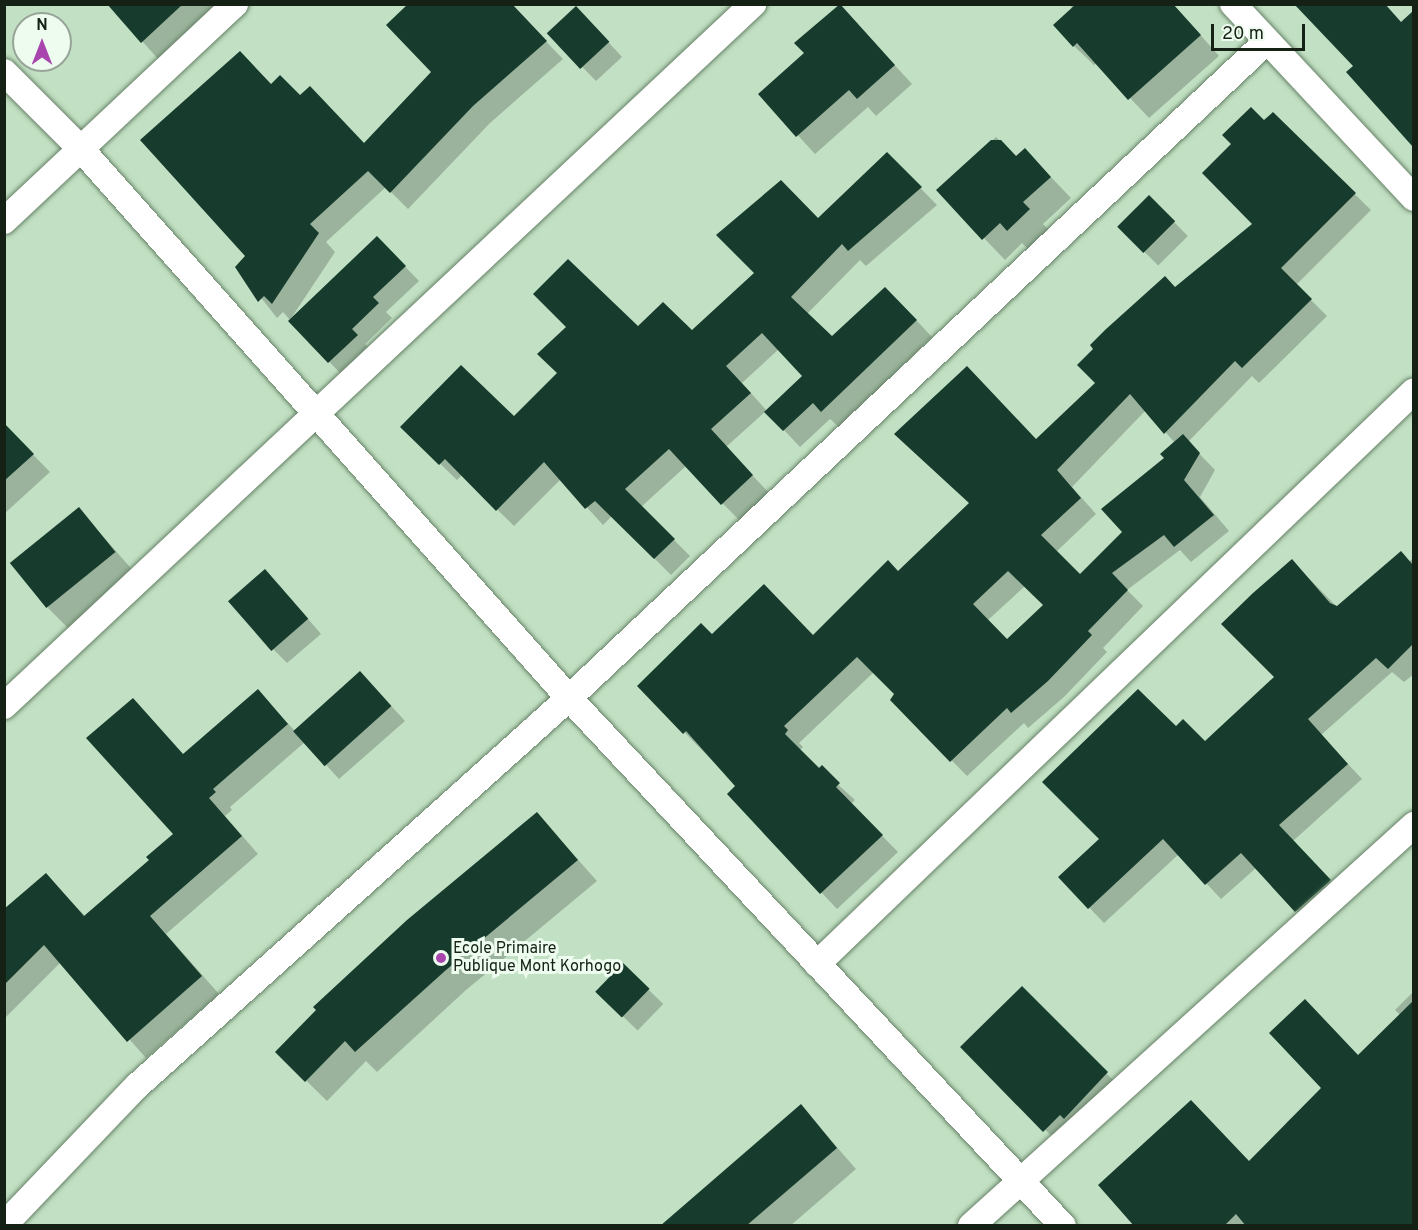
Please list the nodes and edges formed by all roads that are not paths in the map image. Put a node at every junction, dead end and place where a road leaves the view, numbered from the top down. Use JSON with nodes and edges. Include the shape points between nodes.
{"nodes":[{"id":1,"x":236,"y":4,"type":"edge"},
{"id":2,"x":753,"y":4,"type":"edge"},
{"id":3,"x":1233,"y":4,"type":"edge"},
{"id":4,"x":1266,"y":42,"type":"junction"},
{"id":5,"x":4,"y":72,"type":"edge"},
{"id":6,"x":81,"y":149,"type":"junction"},
{"id":7,"x":1413,"y":198,"type":"edge"},
{"id":8,"x":4,"y":220,"type":"edge"},
{"id":9,"x":1413,"y":391,"type":"edge"},
{"id":10,"x":319,"y":413,"type":"junction"},
{"id":11,"x":569,"y":698,"type":"junction"},
{"id":12,"x":4,"y":706,"type":"edge"},
{"id":13,"x":1413,"y":825,"type":"edge"},
{"id":14,"x":817,"y":964,"type":"junction"},
{"id":15,"x":1020,"y":1180,"type":"junction"},
{"id":16,"x":4,"y":1225,"type":"edge"},
{"id":17,"x":971,"y":1226,"type":"edge"},
{"id":18,"x":1063,"y":1226,"type":"edge"}],
"edges":[{"from":1,"to":6,"type":"street"},
{"from":2,"to":10,"type":"street"},
{"from":3,"to":4,"type":"street"},
{"from":4,"to":7,"type":"street"},
{"from":4,"to":11,"type":"street"},
{"from":5,"to":6,"type":"street"},
{"from":6,"to":8,"type":"street"},
{"from":6,"to":10,"type":"street"},
{"from":9,"to":14,"type":"street"},
{"from":10,"to":11,"type":"street"},
{"from":10,"to":12,"type":"street"},
{"from":11,"to":14,"type":"street"},
{"from":11,"to":16,"type":"street","via":[[138,1086]]},
{"from":13,"to":15,"type":"street"},
{"from":14,"to":15,"type":"street"},
{"from":15,"to":17,"type":"street"},
{"from":15,"to":18,"type":"street"}]}
